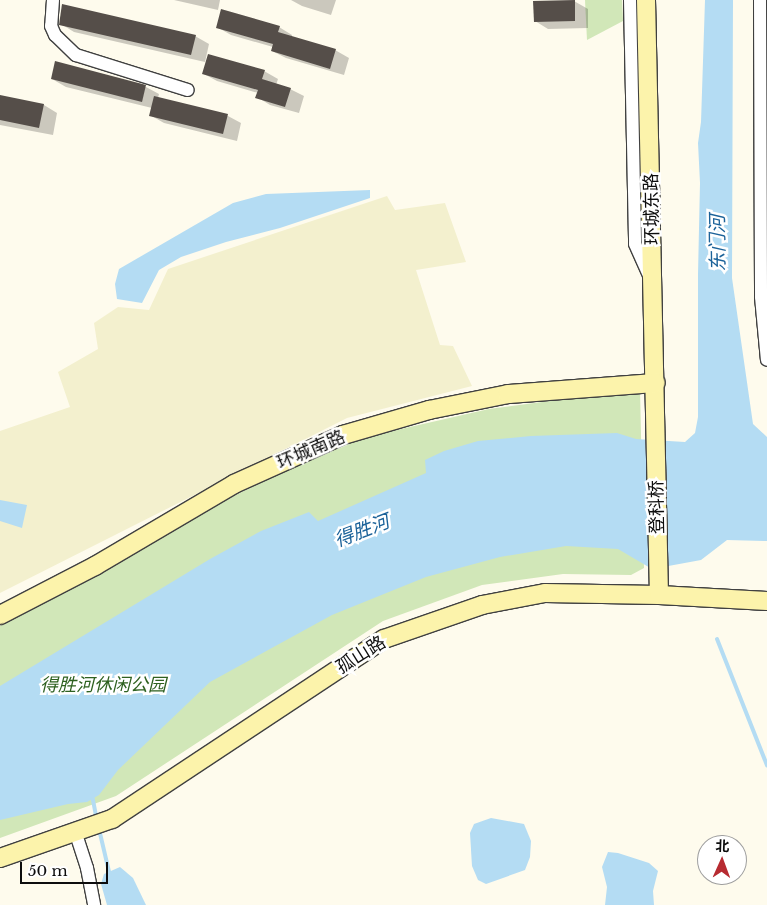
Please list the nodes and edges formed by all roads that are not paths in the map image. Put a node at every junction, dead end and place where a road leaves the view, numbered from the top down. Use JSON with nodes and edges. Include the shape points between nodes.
{"nodes":[{"id":1,"x":53,"y":0,"type":"edge"},
{"id":2,"x":630,"y":0,"type":"edge"},
{"id":3,"x":646,"y":0,"type":"edge"},
{"id":4,"x":760,"y":0,"type":"edge"},
{"id":5,"x":188,"y":90,"type":"dead end"},
{"id":6,"x":653,"y":286,"type":"junction"},
{"id":7,"x":767,"y":360,"type":"edge"},
{"id":8,"x":656,"y":383,"type":"junction"},
{"id":9,"x":656,"y":419,"type":"joint"},
{"id":10,"x":659,"y":595,"type":"junction"},
{"id":11,"x":767,"y":601,"type":"edge"},
{"id":12,"x":0,"y":616,"type":"edge"},
{"id":13,"x":74,"y":831,"type":"junction"},
{"id":14,"x":0,"y":858,"type":"edge"},
{"id":15,"x":94,"y":905,"type":"edge"}],
"edges":[{"from":1,"to":5,"type":"street","via":[[50,26],[76,55]]},
{"from":2,"to":6,"type":"street","via":[[635,244]]},
{"from":3,"to":6,"type":"main road","name":"环城东路"},
{"from":4,"to":7,"type":"street","via":[[761,297]]},
{"from":6,"to":8,"type":"main road","name":"环城东路"},
{"from":8,"to":9,"type":"main road","name":"环城东路"},
{"from":8,"to":12,"type":"main road","name":"环城南路","via":[[508,394],[429,410],[343,435],[234,484],[95,566]]},
{"from":9,"to":10,"type":"main road","name":"登科桥"},
{"from":10,"to":11,"type":"main road","name":"孤山路"},
{"from":10,"to":13,"type":"main road","name":"孤山路","via":[[545,593],[482,605],[384,639],[112,819]]},
{"from":13,"to":14,"type":"main road","name":"孤山路"},
{"from":13,"to":15,"type":"street","via":[[87,868]]}]}
